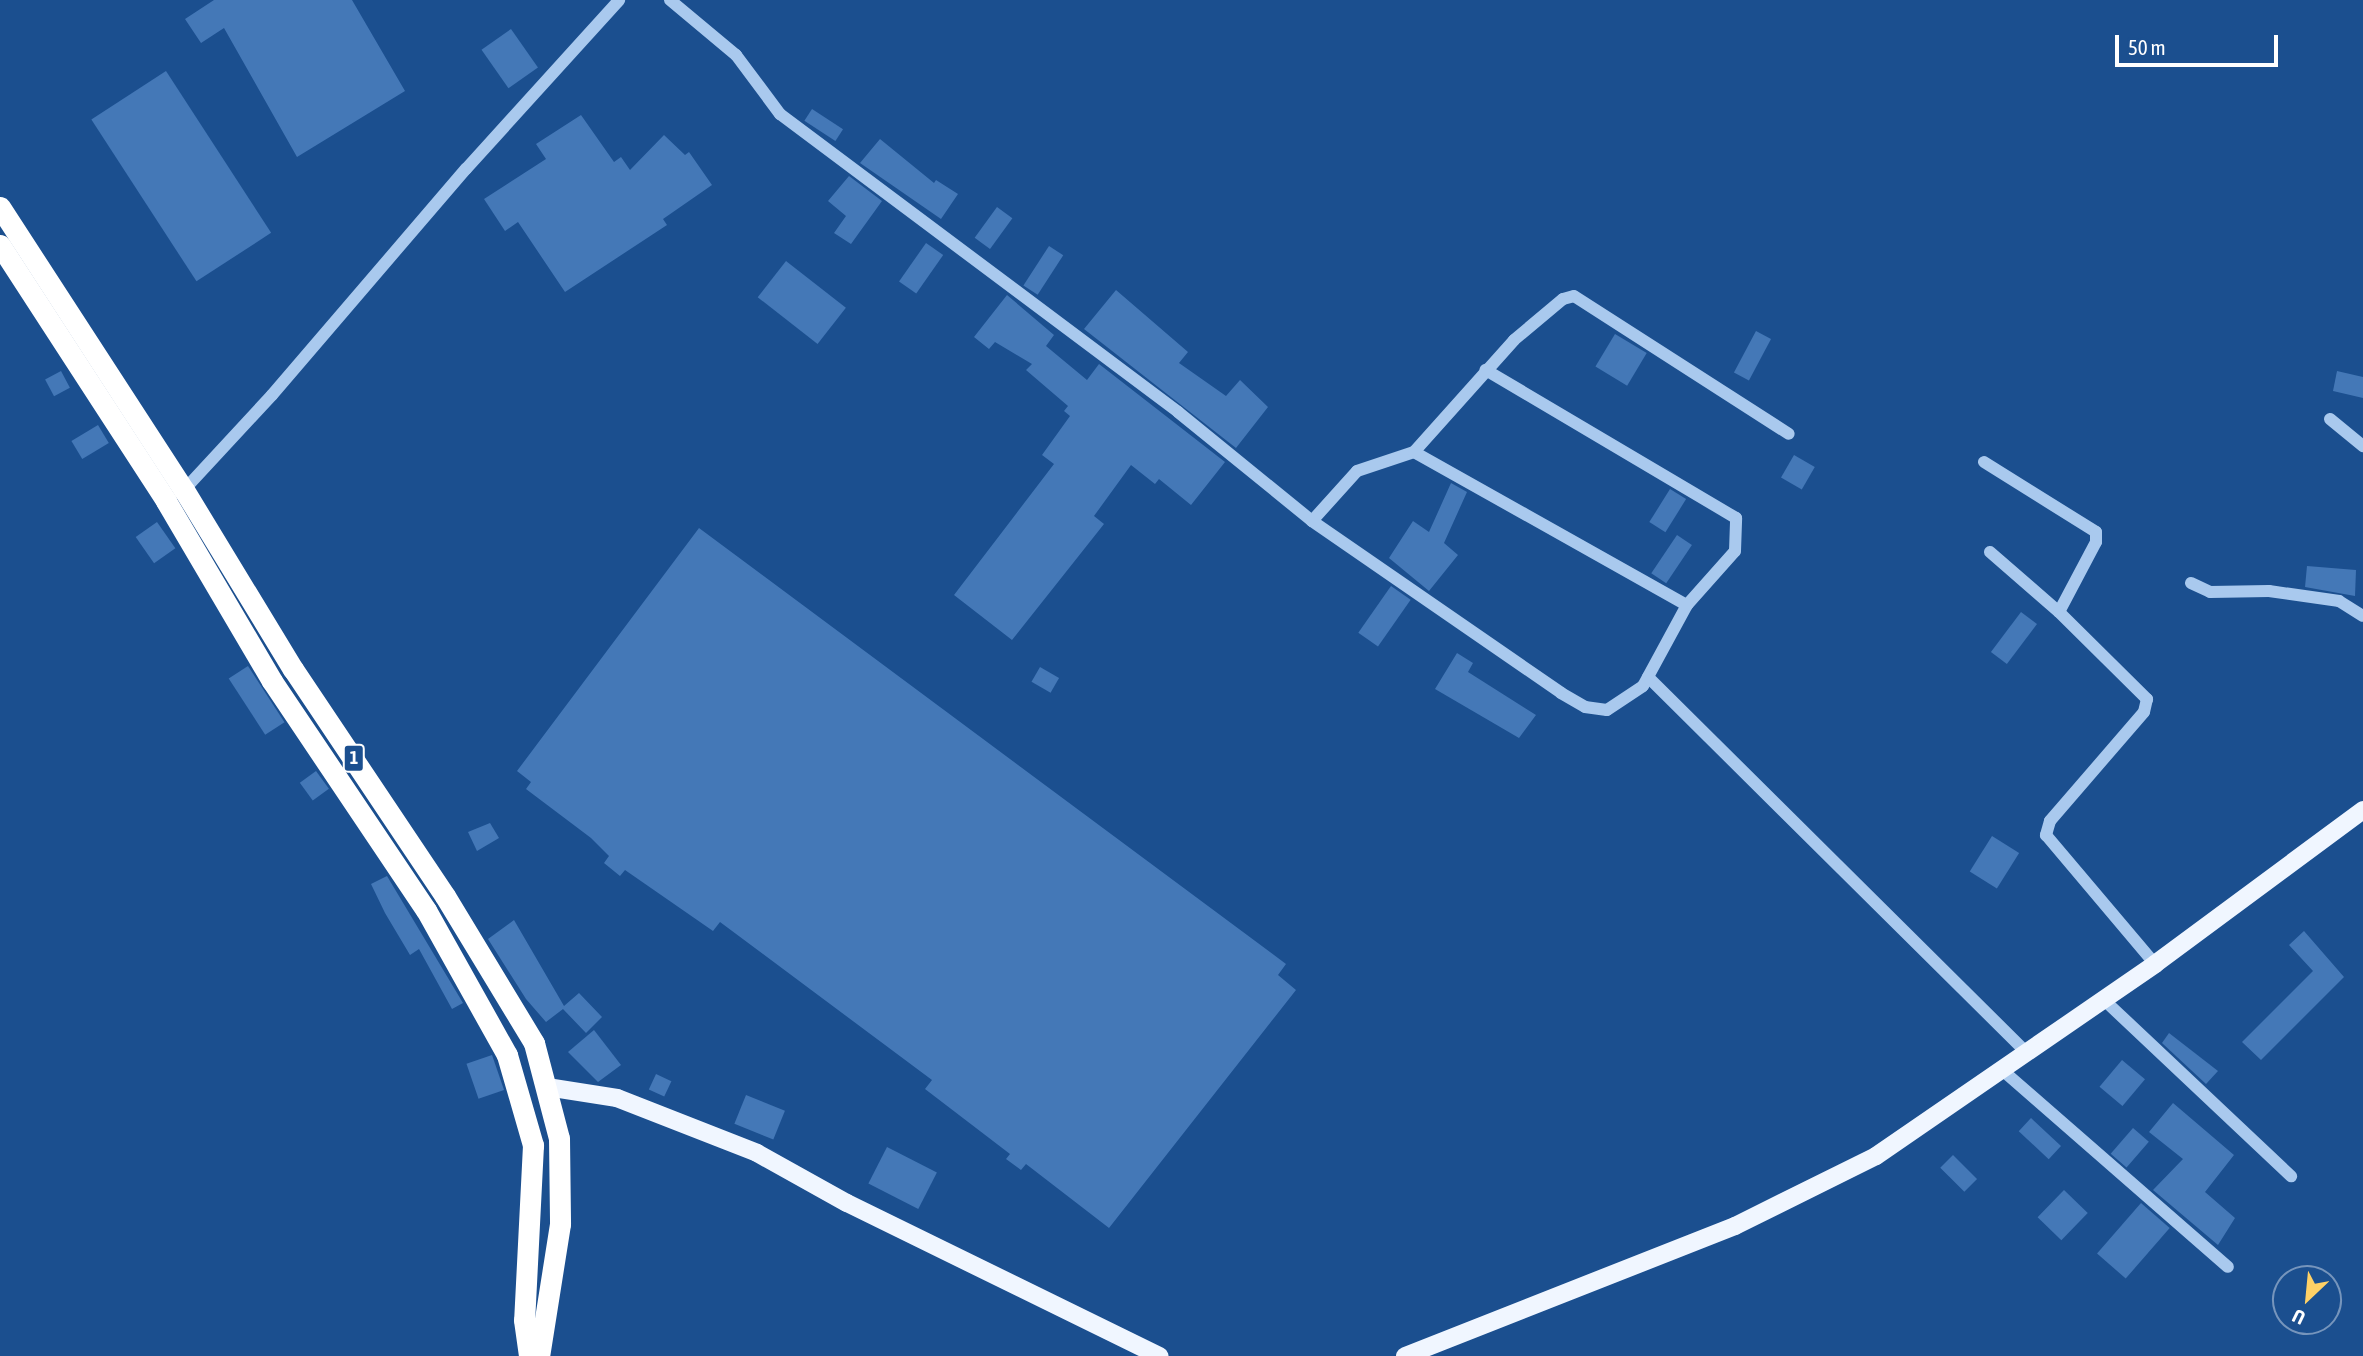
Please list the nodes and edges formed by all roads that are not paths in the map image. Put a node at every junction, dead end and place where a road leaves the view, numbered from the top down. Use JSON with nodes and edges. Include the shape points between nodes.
{"nodes":[{"id":1,"x":619,"y":0,"type":"edge"},
{"id":2,"x":670,"y":0,"type":"edge"},
{"id":3,"x":0,"y":207,"type":"edge"},
{"id":4,"x":0,"y":245,"type":"edge"},
{"id":5,"x":1486,"y":370,"type":"junction"},
{"id":6,"x":2330,"y":419,"type":"dead end"},
{"id":7,"x":1789,"y":434,"type":"dead end"},
{"id":8,"x":2363,"y":446,"type":"edge"},
{"id":9,"x":1414,"y":453,"type":"junction"},
{"id":10,"x":1984,"y":462,"type":"dead end"},
{"id":11,"x":184,"y":489,"type":"junction"},
{"id":12,"x":1312,"y":521,"type":"junction"},
{"id":13,"x":1990,"y":552,"type":"dead end"},
{"id":14,"x":2191,"y":583,"type":"dead end"},
{"id":15,"x":1687,"y":605,"type":"junction"},
{"id":16,"x":2059,"y":612,"type":"junction"},
{"id":17,"x":2363,"y":616,"type":"edge"},
{"id":18,"x":1648,"y":677,"type":"junction"},
{"id":19,"x":2363,"y":810,"type":"edge"},
{"id":20,"x":2155,"y":964,"type":"junction"},
{"id":21,"x":2102,"y":998,"type":"junction"},
{"id":22,"x":2025,"y":1051,"type":"junction"},
{"id":23,"x":2001,"y":1069,"type":"junction"},
{"id":24,"x":547,"y":1087,"type":"junction"},
{"id":25,"x":559,"y":1138,"type":"junction"},
{"id":26,"x":533,"y":1145,"type":"junction"},
{"id":27,"x":2291,"y":1176,"type":"dead end"},
{"id":28,"x":2228,"y":1267,"type":"dead end"},
{"id":29,"x":529,"y":1356,"type":"edge"},
{"id":30,"x":539,"y":1356,"type":"edge"},
{"id":31,"x":1160,"y":1356,"type":"edge"},
{"id":32,"x":1405,"y":1356,"type":"edge"}],
"edges":[{"from":1,"to":11,"type":"street"},
{"from":2,"to":12,"type":"street","via":[[736,55],[780,114],[1167,403]]},
{"from":3,"to":11,"type":"highway","number":"1"},
{"from":4,"to":26,"type":"highway","number":"1","via":[[166,501],[272,681],[426,910],[507,1055]]},
{"from":5,"to":7,"type":"street","via":[[1514,340],[1563,299],[1574,296]]},
{"from":5,"to":9,"type":"street","via":[[1443,425]]},
{"from":5,"to":15,"type":"street","via":[[1736,518],[1735,551]]},
{"from":6,"to":8,"type":"street"},
{"from":9,"to":12,"type":"street","via":[[1356,471]]},
{"from":9,"to":15,"type":"street"},
{"from":10,"to":16,"type":"street","via":[[2096,531],[2096,542]]},
{"from":11,"to":24,"type":"highway","number":"1","via":[[293,669],[503,987],[534,1043]]},
{"from":12,"to":18,"type":"street","via":[[1585,707],[1607,710]]},
{"from":13,"to":16,"type":"street"},
{"from":14,"to":17,"type":"street","via":[[2210,592],[2269,590],[2339,601]]},
{"from":15,"to":18,"type":"street"},
{"from":16,"to":20,"type":"street","via":[[2143,692],[2147,706],[2050,821],[2046,835]]},
{"from":18,"to":22,"type":"street"},
{"from":19,"to":20,"type":"main road"},
{"from":20,"to":21,"type":"main road"},
{"from":21,"to":22,"type":"main road"},
{"from":21,"to":27,"type":"street"},
{"from":22,"to":23,"type":"main road"},
{"from":23,"to":28,"type":"street"},
{"from":23,"to":32,"type":"main road","via":[[1877,1156],[1784,1203]]},
{"from":24,"to":25,"type":"highway","number":"1"},
{"from":24,"to":31,"type":"main road","via":[[617,1098],[757,1153],[848,1203]]},
{"from":25,"to":26,"type":"main road"},
{"from":25,"to":30,"type":"highway","number":"1","via":[[560,1224]]},
{"from":26,"to":29,"type":"highway","number":"1","via":[[524,1320]]}]}
